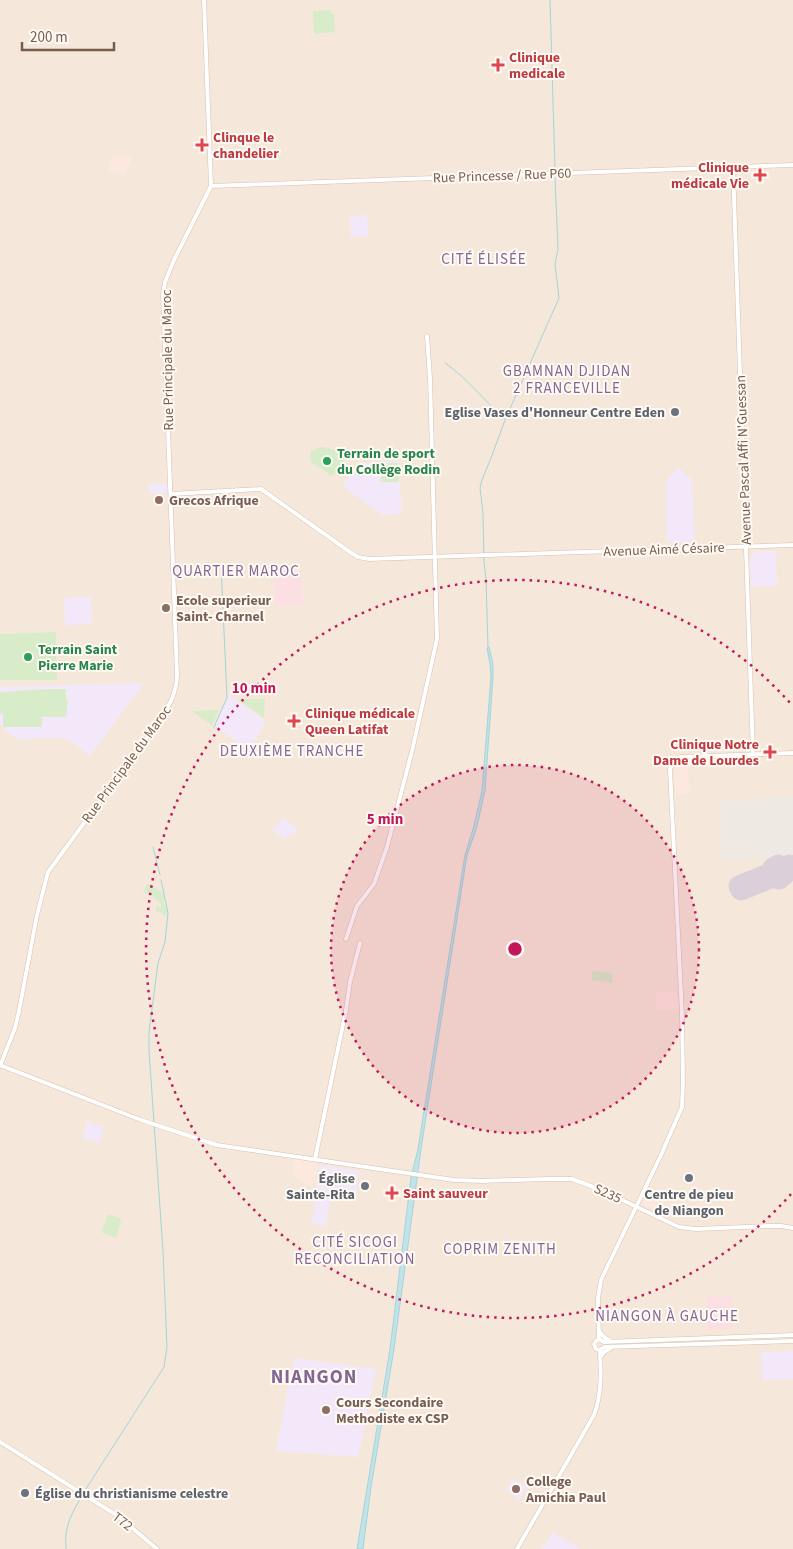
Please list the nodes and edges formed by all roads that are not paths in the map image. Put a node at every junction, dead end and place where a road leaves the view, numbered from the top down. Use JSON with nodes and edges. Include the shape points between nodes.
{"nodes":[{"id":1,"x":204,"y":0,"type":"edge"},
{"id":2,"x":793,"y":165,"type":"edge"},
{"id":3,"x":733,"y":167,"type":"junction"},
{"id":4,"x":211,"y":186,"type":"junction"},
{"id":5,"x":427,"y":336,"type":"dead end"},
{"id":6,"x":171,"y":494,"type":"junction"},
{"id":7,"x":793,"y":545,"type":"edge"},
{"id":8,"x":746,"y":546,"type":"junction"},
{"id":9,"x":434,"y":556,"type":"junction"},
{"id":10,"x":793,"y":753,"type":"edge"},
{"id":11,"x":752,"y":754,"type":"junction"},
{"id":12,"x":346,"y":939,"type":"dead end"},
{"id":13,"x":360,"y":943,"type":"dead end"},
{"id":14,"x":0,"y":1066,"type":"edge"},
{"id":15,"x":314,"y":1159,"type":"junction"},
{"id":16,"x":636,"y":1206,"type":"junction"},
{"id":17,"x":793,"y":1228,"type":"edge"},
{"id":18,"x":599,"y":1331,"type":"junction"},
{"id":19,"x":793,"y":1335,"type":"edge"},
{"id":20,"x":793,"y":1341,"type":"edge"},
{"id":21,"x":612,"y":1342,"type":"junction"},
{"id":22,"x":602,"y":1344,"type":"junction"},
{"id":23,"x":613,"y":1347,"type":"junction"},
{"id":24,"x":600,"y":1358,"type":"junction"},
{"id":25,"x":0,"y":1442,"type":"edge"},
{"id":26,"x":157,"y":1549,"type":"edge"},
{"id":27,"x":517,"y":1549,"type":"edge"}],
"edges":[{"from":1,"to":4,"type":"street"},
{"from":2,"to":3,"type":"street","name":"Rue Princesse / Rue P60"},
{"from":3,"to":4,"type":"street","name":"Rue Princesse / Rue P60"},
{"from":3,"to":8,"type":"street","name":"Avenue Pascal Affi N'Guessan"},
{"from":4,"to":6,"type":"street","name":"Rue Principale du Maroc","via":[[164,287]]},
{"from":5,"to":9,"type":"street"},
{"from":6,"to":9,"type":"street","name":"Avenue Aimé Césaire","via":[[261,489],[358,557]]},
{"from":6,"to":14,"type":"street","name":"Rue Principale du Maroc","via":[[176,691],[157,724],[48,872],[15,1028]]},
{"from":7,"to":8,"type":"street","name":"Avenue Aimé Césaire"},
{"from":8,"to":9,"type":"street","name":"Avenue Aimé Césaire"},
{"from":8,"to":11,"type":"street","name":"Avenue Pascal Affi N'Guessan"},
{"from":9,"to":12,"type":"street","via":[[437,639],[414,745],[382,865],[374,884],[357,906]]},
{"from":10,"to":11,"type":"street"},
{"from":11,"to":16,"type":"street","via":[[681,757],[675,759],[670,769],[682,1021],[682,1101],[678,1117]]},
{"from":13,"to":15,"type":"street"},
{"from":14,"to":15,"type":"street","name":"S235","via":[[217,1145]]},
{"from":15,"to":16,"type":"street","name":"S235","via":[[466,1181],[572,1180],[587,1183]]},
{"from":16,"to":17,"type":"street","name":"S235","via":[[685,1228]]},
{"from":16,"to":18,"type":"street","via":[[600,1280]]},
{"from":18,"to":21,"type":"street"},
{"from":18,"to":22,"type":"street"},
{"from":19,"to":21,"type":"street"},
{"from":20,"to":23,"type":"street"},
{"from":21,"to":22,"type":"street"},
{"from":22,"to":23,"type":"street"},
{"from":22,"to":24,"type":"street"},
{"from":23,"to":24,"type":"street"},
{"from":24,"to":27,"type":"street","via":[[600,1393],[594,1415]]},
{"from":25,"to":26,"type":"street","name":"T72","via":[[125,1521]]}]}
